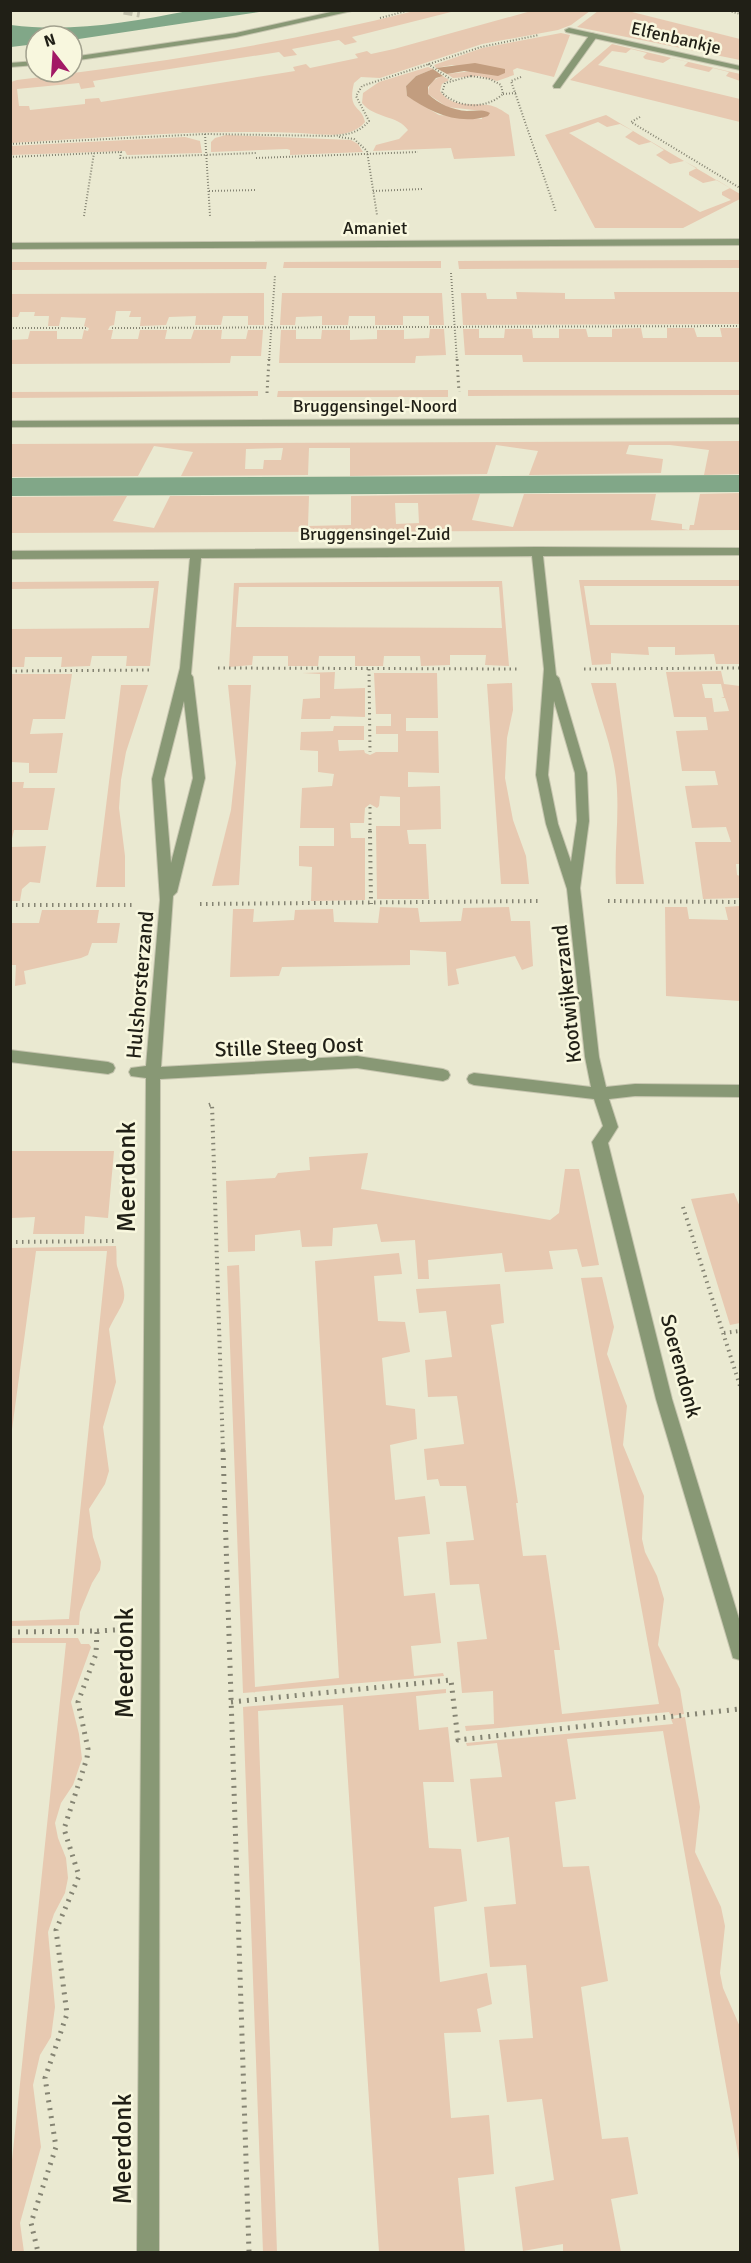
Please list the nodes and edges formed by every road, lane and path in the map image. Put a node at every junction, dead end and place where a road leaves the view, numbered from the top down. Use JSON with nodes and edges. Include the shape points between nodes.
{"nodes":[{"id":1,"x":353,"y":10,"type":"edge"},
{"id":2,"x":726,"y":10,"type":"edge"},
{"id":3,"x":741,"y":14,"type":"edge"},
{"id":4,"x":569,"y":30,"type":"joint"},
{"id":5,"x":594,"y":35,"type":"junction"},
{"id":6,"x":84,"y":57,"type":"edge"},
{"id":7,"x":428,"y":64,"type":"junction"},
{"id":8,"x":741,"y":68,"type":"edge"},
{"id":9,"x":521,"y":77,"type":"dead end"},
{"id":10,"x":452,"y":80,"type":"junction"},
{"id":11,"x":556,"y":86,"type":"dead end"},
{"id":12,"x":516,"y":93,"type":"junction"},
{"id":13,"x":503,"y":94,"type":"junction"},
{"id":14,"x":640,"y":117,"type":"dead end"},
{"id":15,"x":205,"y":134,"type":"junction"},
{"id":16,"x":333,"y":136,"type":"junction"},
{"id":17,"x":10,"y":144,"type":"edge"},
{"id":18,"x":418,"y":152,"type":"dead end"},
{"id":19,"x":94,"y":153,"type":"junction"},
{"id":20,"x":256,"y":153,"type":"dead end"},
{"id":21,"x":207,"y":154,"type":"junction"},
{"id":22,"x":368,"y":154,"type":"junction"},
{"id":23,"x":10,"y":157,"type":"edge"},
{"id":24,"x":256,"y":158,"type":"dead end"},
{"id":25,"x":741,"y":188,"type":"edge"},
{"id":26,"x":423,"y":189,"type":"dead end"},
{"id":27,"x":257,"y":190,"type":"dead end"},
{"id":28,"x":209,"y":191,"type":"junction"},
{"id":29,"x":373,"y":191,"type":"junction"},
{"id":30,"x":377,"y":218,"type":"dead end"},
{"id":31,"x":84,"y":219,"type":"dead end"},
{"id":32,"x":210,"y":219,"type":"dead end"},
{"id":33,"x":558,"y":219,"type":"dead end"},
{"id":34,"x":741,"y":242,"type":"edge"},
{"id":35,"x":10,"y":246,"type":"edge"},
{"id":36,"x":275,"y":270,"type":"dead end"},
{"id":37,"x":451,"y":270,"type":"dead end"},
{"id":38,"x":741,"y":326,"type":"edge"},
{"id":39,"x":272,"y":327,"type":"junction"},
{"id":40,"x":455,"y":327,"type":"junction"},
{"id":41,"x":10,"y":328,"type":"edge"},
{"id":42,"x":86,"y":328,"type":"dead end"},
{"id":43,"x":112,"y":328,"type":"dead end"},
{"id":44,"x":267,"y":400,"type":"dead end"},
{"id":45,"x":459,"y":400,"type":"dead end"},
{"id":46,"x":741,"y":421,"type":"edge"},
{"id":47,"x":10,"y":424,"type":"edge"},
{"id":48,"x":537,"y":551,"type":"junction"},
{"id":49,"x":741,"y":551,"type":"edge"},
{"id":50,"x":196,"y":554,"type":"junction"},
{"id":51,"x":10,"y":555,"type":"edge"},
{"id":52,"x":186,"y":668,"type":"junction"},
{"id":53,"x":741,"y":668,"type":"edge"},
{"id":54,"x":369,"y":669,"type":"junction"},
{"id":55,"x":550,"y":669,"type":"junction"},
{"id":56,"x":10,"y":671,"type":"edge"},
{"id":57,"x":370,"y":752,"type":"dead end"},
{"id":58,"x":370,"y":807,"type":"dead end"},
{"id":59,"x":575,"y":895,"type":"junction"},
{"id":60,"x":167,"y":902,"type":"junction"},
{"id":61,"x":741,"y":902,"type":"edge"},
{"id":62,"x":370,"y":904,"type":"junction"},
{"id":63,"x":10,"y":905,"type":"edge"},
{"id":64,"x":10,"y":1056,"type":"edge"},
{"id":65,"x":108,"y":1068,"type":"dead end"},
{"id":66,"x":144,"y":1072,"type":"junction"},
{"id":67,"x":443,"y":1075,"type":"dead end"},
{"id":68,"x":474,"y":1079,"type":"dead end"},
{"id":69,"x":741,"y":1091,"type":"edge"},
{"id":70,"x":600,"y":1094,"type":"junction"},
{"id":71,"x":153,"y":1108,"type":"junction"},
{"id":72,"x":684,"y":1207,"type":"dead end"},
{"id":73,"x":105,"y":1241,"type":"dead end"},
{"id":74,"x":10,"y":1242,"type":"edge"},
{"id":75,"x":741,"y":1331,"type":"edge"},
{"id":76,"x":724,"y":1333,"type":"junction"},
{"id":77,"x":741,"y":1386,"type":"edge"},
{"id":78,"x":10,"y":1632,"type":"edge"},
{"id":79,"x":741,"y":1651,"type":"edge"},
{"id":80,"x":231,"y":1702,"type":"junction"},
{"id":81,"x":741,"y":1709,"type":"edge"},
{"id":82,"x":38,"y":2253,"type":"edge"},
{"id":83,"x":148,"y":2253,"type":"edge"},
{"id":84,"x":249,"y":2253,"type":"edge"}],
"edges":[{"from":1,"to":6,"type":"street","via":[[236,35]]},
{"from":2,"to":3,"type":"path"},
{"from":4,"to":5,"type":"street","name":"Elfenbankje"},
{"from":4,"to":7,"type":"path","via":[[501,42]]},
{"from":5,"to":8,"type":"street","name":"Elfenbankje"},
{"from":5,"to":11,"type":"street"},
{"from":7,"to":10,"type":"path"},
{"from":7,"to":16,"type":"path","via":[[362,86],[356,96],[358,105],[369,116],[367,124],[349,134]]},
{"from":9,"to":12,"type":"path","via":[[511,81]]},
{"from":10,"to":13,"type":"path","via":[[471,76],[495,81],[501,85]]},
{"from":10,"to":13,"type":"path","via":[[445,83],[442,93],[463,104],[493,102]]},
{"from":12,"to":13,"type":"path"},
{"from":12,"to":33,"type":"path"},
{"from":14,"to":25,"type":"path","via":[[632,122]]},
{"from":15,"to":16,"type":"path"},
{"from":15,"to":17,"type":"path"},
{"from":15,"to":21,"type":"path"},
{"from":16,"to":22,"type":"path","via":[[362,144]]},
{"from":18,"to":22,"type":"path"},
{"from":19,"to":21,"type":"path","via":[[120,153],[120,158]]},
{"from":19,"to":23,"type":"path"},
{"from":19,"to":31,"type":"path"},
{"from":20,"to":21,"type":"path"},
{"from":21,"to":28,"type":"path"},
{"from":22,"to":24,"type":"path"},
{"from":22,"to":29,"type":"path"},
{"from":26,"to":29,"type":"path"},
{"from":27,"to":28,"type":"path"},
{"from":28,"to":32,"type":"path"},
{"from":29,"to":30,"type":"path"},
{"from":34,"to":35,"type":"street","name":"Amaniet"},
{"from":36,"to":39,"type":"path"},
{"from":37,"to":40,"type":"path"},
{"from":38,"to":40,"type":"path"},
{"from":39,"to":40,"type":"path"},
{"from":39,"to":43,"type":"path"},
{"from":39,"to":44,"type":"path"},
{"from":40,"to":45,"type":"path"},
{"from":41,"to":42,"type":"path"},
{"from":46,"to":47,"type":"street","name":"Bruggensingel-Noord"},
{"from":48,"to":49,"type":"street","name":"Bruggensingel-Zuid"},
{"from":48,"to":50,"type":"street","name":"Bruggensingel-Zuid"},
{"from":48,"to":55,"type":"street","name":"Kootwijkerzand"},
{"from":50,"to":51,"type":"street","name":"Bruggensingel-Zuid"},
{"from":50,"to":52,"type":"street","name":"Hulshorsterzand"},
{"from":52,"to":54,"type":"path"},
{"from":52,"to":56,"type":"path"},
{"from":52,"to":60,"type":"street","name":"Hulshorsterzand","via":[[158,779]]},
{"from":52,"to":60,"type":"street","name":"Hulshorsterzand","via":[[199,778]]},
{"from":53,"to":55,"type":"path"},
{"from":54,"to":55,"type":"path"},
{"from":54,"to":57,"type":"path"},
{"from":55,"to":59,"type":"street","name":"Kootwijkerzand","via":[[542,775],[552,824]]},
{"from":55,"to":59,"type":"street","name":"Kootwijkerzand","via":[[581,773],[583,821]]},
{"from":58,"to":62,"type":"path"},
{"from":59,"to":61,"type":"path"},
{"from":59,"to":62,"type":"path"},
{"from":59,"to":70,"type":"street","name":"Kootwijkerzand","via":[[588,1027]]},
{"from":60,"to":62,"type":"path"},
{"from":60,"to":63,"type":"path"},
{"from":60,"to":66,"type":"street","name":"Hulshorsterzand"},
{"from":64,"to":65,"type":"street"},
{"from":66,"to":67,"type":"street","name":"Stille Steeg Oost","via":[[357,1062]]},
{"from":66,"to":71,"type":"street","name":"Meerdonk"},
{"from":68,"to":70,"type":"street"},
{"from":69,"to":70,"type":"street","via":[[635,1090]]},
{"from":70,"to":79,"type":"street","name":"Soerendonk","via":[[611,1127],[600,1142],[664,1399]]},
{"from":71,"to":80,"type":"path","via":[[212,1104]]},
{"from":71,"to":83,"type":"street","name":"Meerdonk"},
{"from":72,"to":76,"type":"path"},
{"from":73,"to":74,"type":"path"},
{"from":75,"to":76,"type":"path"},
{"from":76,"to":77,"type":"path"},
{"from":78,"to":82,"type":"path","via":[[97,1631],[96,1654],[78,1701],[87,1758],[64,1829],[79,1876],[56,1930],[67,2014],[45,2078],[56,2147],[31,2223]]},
{"from":80,"to":81,"type":"path","via":[[451,1680],[458,1740]]},
{"from":80,"to":84,"type":"path"}]}
